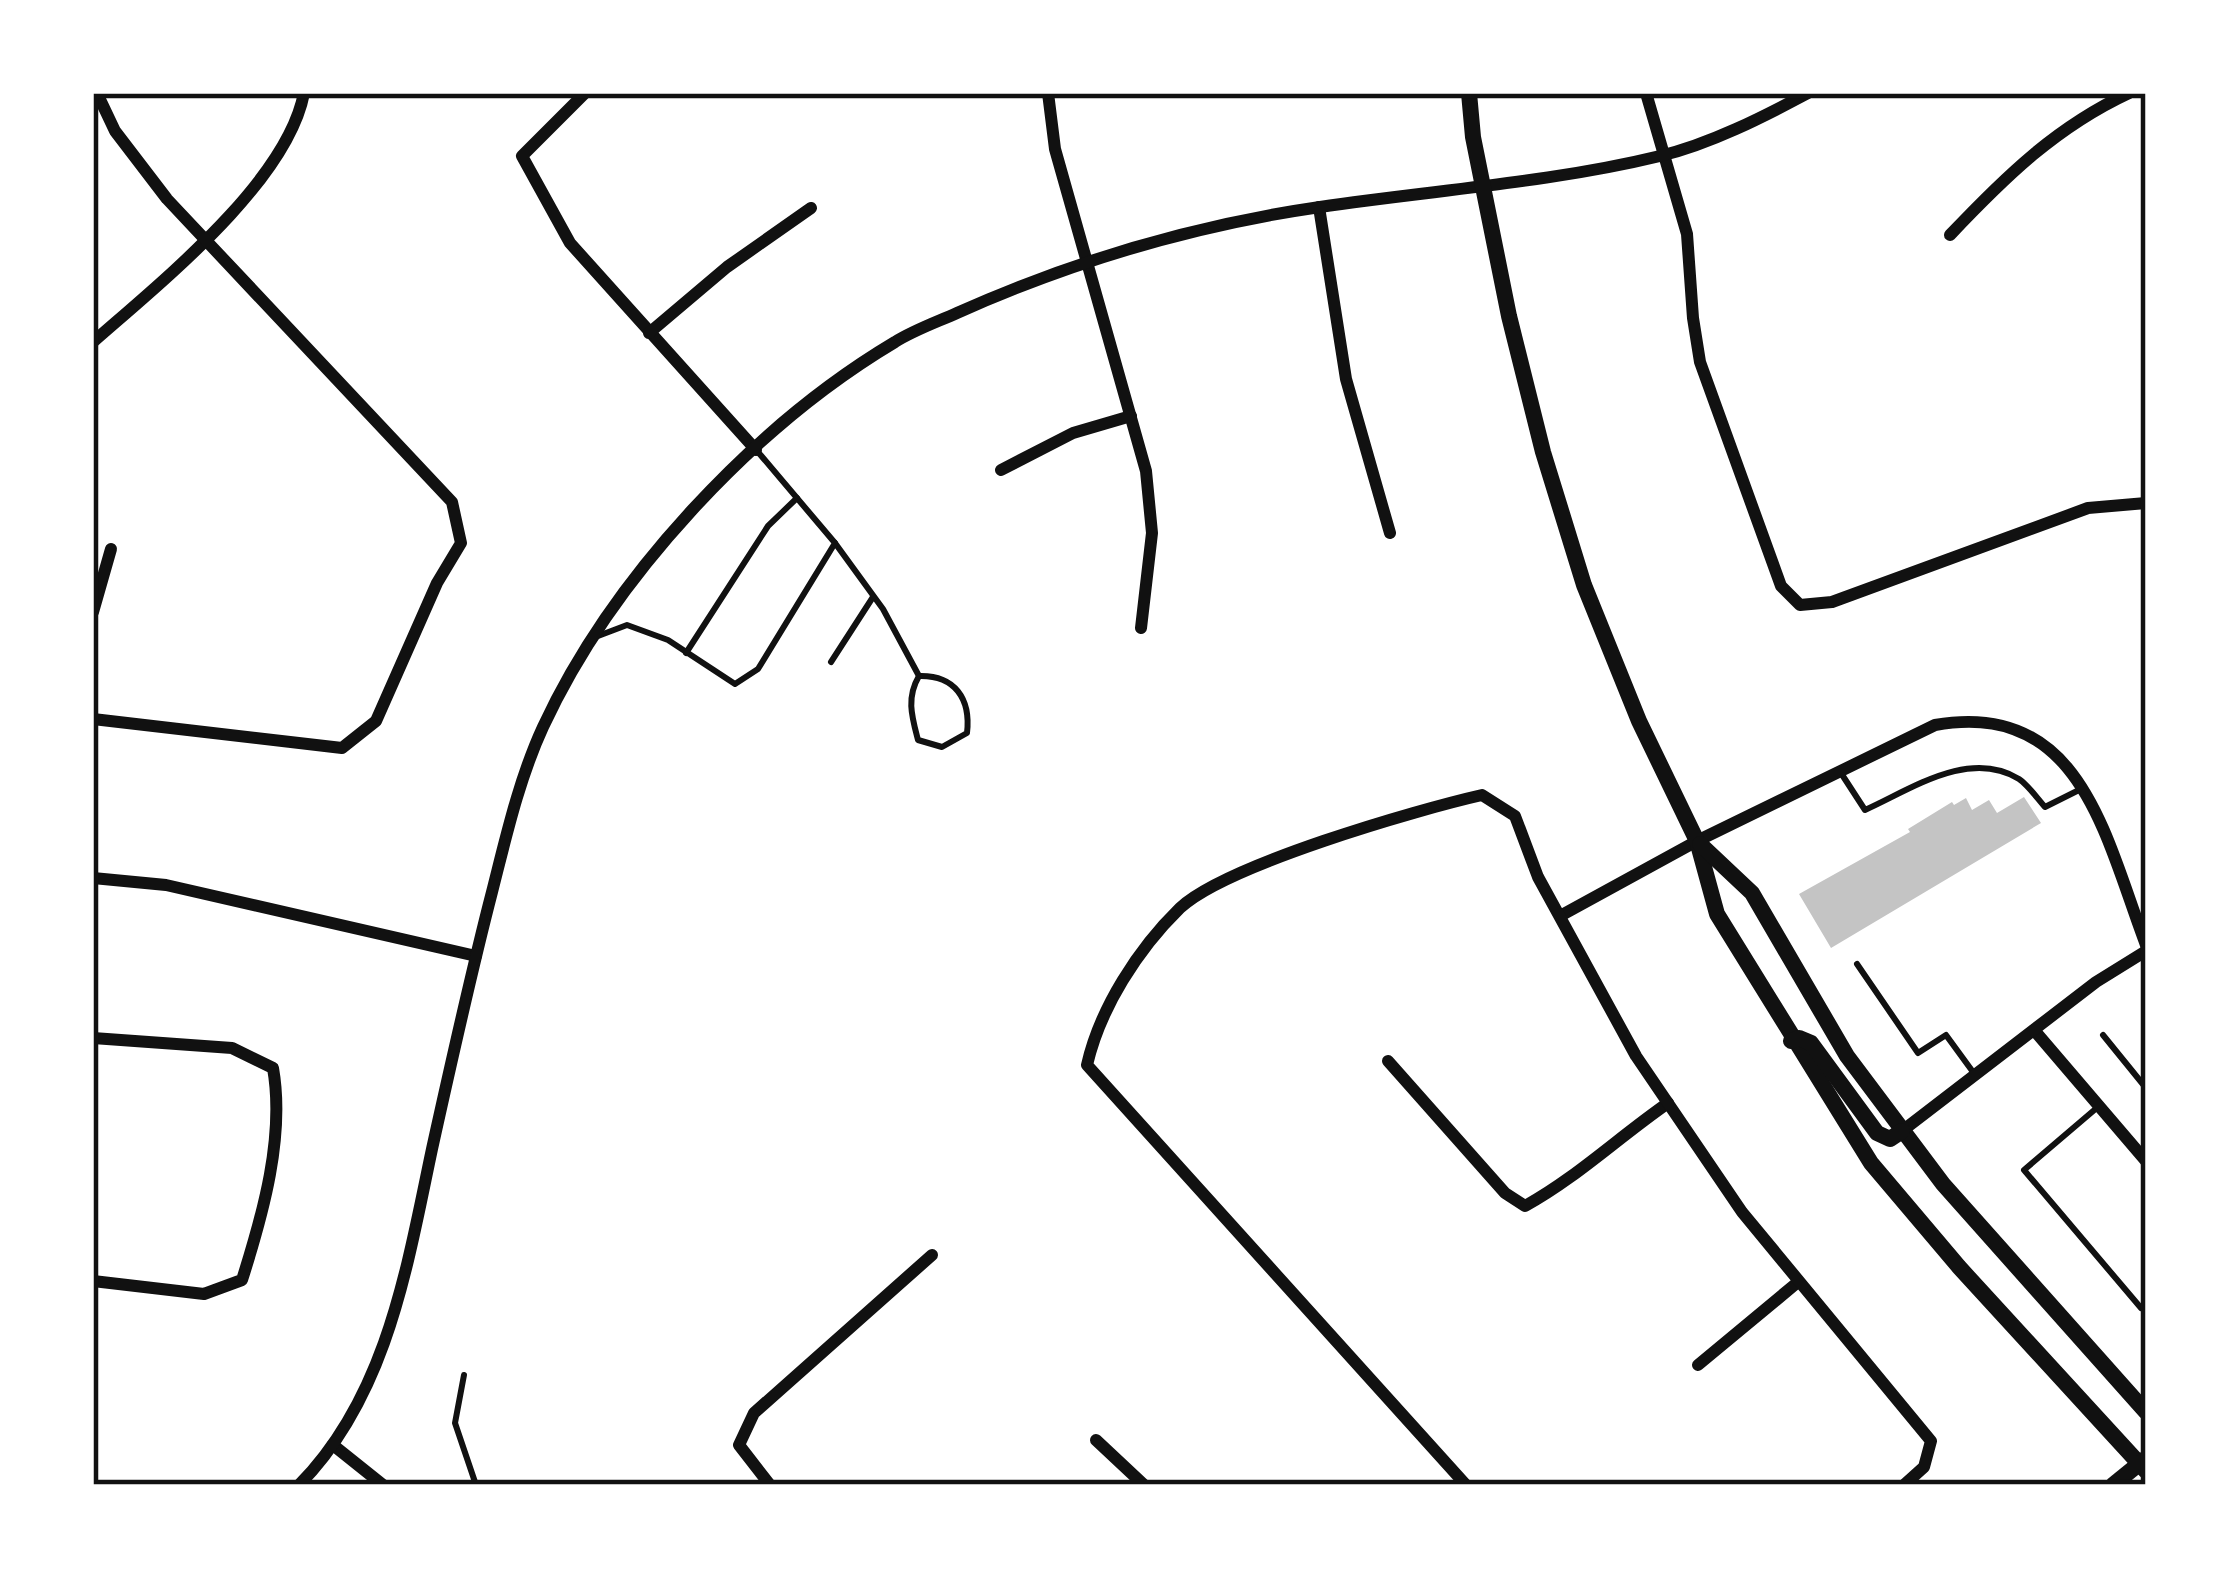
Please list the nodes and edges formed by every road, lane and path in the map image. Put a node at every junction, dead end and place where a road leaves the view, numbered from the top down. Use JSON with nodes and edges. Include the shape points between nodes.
{"nodes":[{"id":1,"x":97,"y":93,"type":"edge"},
{"id":2,"x":304,"y":93,"type":"edge"},
{"id":3,"x":585,"y":93,"type":"edge"},
{"id":4,"x":1048,"y":93,"type":"edge"},
{"id":5,"x":1469,"y":93,"type":"edge"},
{"id":6,"x":1646,"y":93,"type":"edge"},
{"id":7,"x":1808,"y":93,"type":"edge"},
{"id":8,"x":2129,"y":93,"type":"edge"},
{"id":9,"x":1665,"y":156,"type":"junction"},
{"id":10,"x":1483,"y":186,"type":"junction"},
{"id":11,"x":1318,"y":207,"type":"junction"},
{"id":12,"x":811,"y":208,"type":"dead end"},
{"id":13,"x":1950,"y":235,"type":"dead end"},
{"id":14,"x":204,"y":239,"type":"junction"},
{"id":15,"x":1087,"y":264,"type":"junction"},
{"id":16,"x":649,"y":333,"type":"junction"},
{"id":17,"x":93,"y":342,"type":"edge"},
{"id":18,"x":1131,"y":416,"type":"junction"},
{"id":19,"x":756,"y":450,"type":"junction"},
{"id":20,"x":1001,"y":470,"type":"dead end"},
{"id":21,"x":797,"y":498,"type":"junction"},
{"id":22,"x":2146,"y":503,"type":"edge"},
{"id":23,"x":1390,"y":533,"type":"dead end"},
{"id":24,"x":835,"y":542,"type":"junction"},
{"id":25,"x":111,"y":549,"type":"dead end"},
{"id":26,"x":873,"y":597,"type":"junction"},
{"id":27,"x":93,"y":612,"type":"edge"},
{"id":28,"x":1141,"y":628,"type":"dead end"},
{"id":29,"x":595,"y":637,"type":"junction"},
{"id":30,"x":686,"y":653,"type":"junction"},
{"id":31,"x":831,"y":662,"type":"dead end"},
{"id":32,"x":919,"y":676,"type":"junction"},
{"id":33,"x":93,"y":719,"type":"edge"},
{"id":34,"x":1839,"y":770,"type":"junction"},
{"id":35,"x":2081,"y":789,"type":"junction"},
{"id":36,"x":1697,"y":841,"type":"junction"},
{"id":37,"x":93,"y":878,"type":"edge"},
{"id":38,"x":1560,"y":916,"type":"junction"},
{"id":39,"x":2146,"y":948,"type":"edge"},
{"id":40,"x":476,"y":956,"type":"junction"},
{"id":41,"x":1857,"y":964,"type":"dead end"},
{"id":42,"x":2035,"y":1030,"type":"junction"},
{"id":43,"x":2103,"y":1035,"type":"dead end"},
{"id":44,"x":93,"y":1038,"type":"edge"},
{"id":45,"x":1792,"y":1041,"type":"junction"},
{"id":46,"x":1388,"y":1061,"type":"dead end"},
{"id":47,"x":1975,"y":1075,"type":"junction"},
{"id":48,"x":2146,"y":1088,"type":"edge"},
{"id":49,"x":1668,"y":1103,"type":"junction"},
{"id":50,"x":2098,"y":1106,"type":"junction"},
{"id":51,"x":1902,"y":1131,"type":"junction"},
{"id":52,"x":2146,"y":1161,"type":"edge"},
{"id":53,"x":932,"y":1255,"type":"dead end"},
{"id":54,"x":93,"y":1281,"type":"edge"},
{"id":55,"x":1798,"y":1282,"type":"junction"},
{"id":56,"x":2146,"y":1304,"type":"edge"},
{"id":57,"x":1698,"y":1365,"type":"dead end"},
{"id":58,"x":464,"y":1375,"type":"dead end"},
{"id":59,"x":2146,"y":1412,"type":"edge"},
{"id":60,"x":1096,"y":1440,"type":"dead end"},
{"id":61,"x":334,"y":1444,"type":"junction"},
{"id":62,"x":2144,"y":1464,"type":"edge"},
{"id":63,"x":299,"y":1485,"type":"edge"},
{"id":64,"x":383,"y":1485,"type":"edge"},
{"id":65,"x":476,"y":1485,"type":"edge"},
{"id":66,"x":770,"y":1485,"type":"edge"},
{"id":67,"x":1144,"y":1485,"type":"edge"},
{"id":68,"x":1466,"y":1485,"type":"edge"},
{"id":69,"x":1904,"y":1485,"type":"edge"},
{"id":70,"x":2113,"y":1485,"type":"edge"}],
"edges":[{"from":1,"to":14,"type":"street","via":[[115,131]]},
{"from":2,"to":14,"type":"street","via":[[284,148]]},
{"from":3,"to":16,"type":"street","via":[[522,156],[570,243]]},
{"from":4,"to":15,"type":"street","via":[[1054,149]]},
{"from":5,"to":10,"type":"main road"},
{"from":6,"to":9,"type":"street"},
{"from":7,"to":9,"type":"street"},
{"from":8,"to":13,"type":"street","via":[[2015,166]]},
{"from":9,"to":10,"type":"street"},
{"from":9,"to":22,"type":"street","via":[[1687,234],[1700,362],[1781,586],[1800,605],[1832,602],[2088,508]]},
{"from":10,"to":11,"type":"street"},
{"from":10,"to":36,"type":"main road","via":[[1543,452],[1584,585]]},
{"from":11,"to":15,"type":"street"},
{"from":11,"to":23,"type":"street","via":[[1346,379]]},
{"from":12,"to":16,"type":"street"},
{"from":14,"to":17,"type":"street"},
{"from":14,"to":33,"type":"street","via":[[452,502],[461,542],[376,721],[342,748]]},
{"from":15,"to":18,"type":"street"},
{"from":15,"to":19,"type":"street","via":[[897,340]]},
{"from":16,"to":19,"type":"street"},
{"from":18,"to":20,"type":"street","via":[[1073,433]]},
{"from":18,"to":28,"type":"street","via":[[1152,533]]},
{"from":19,"to":21,"type":"lane"},
{"from":19,"to":29,"type":"street","via":[[641,569]]},
{"from":21,"to":24,"type":"lane"},
{"from":21,"to":30,"type":"lane","via":[[769,526]]},
{"from":24,"to":26,"type":"lane"},
{"from":24,"to":30,"type":"lane","via":[[758,669],[735,683]]},
{"from":25,"to":27,"type":"street"},
{"from":26,"to":31,"type":"lane"},
{"from":26,"to":32,"type":"lane"},
{"from":29,"to":30,"type":"lane","via":[[627,625]]},
{"from":29,"to":40,"type":"street","via":[[542,728]]},
{"from":32,"to":32,"type":"lane","via":[[910,710],[918,740],[942,747],[967,734],[962,694],[946,679]]},
{"from":34,"to":35,"type":"street","via":[[1934,725],[1994,721],[2050,746]]},
{"from":34,"to":35,"type":"lane","via":[[1865,810],[1952,771],[1985,767],[2020,779],[2045,807]]},
{"from":34,"to":36,"type":"street"},
{"from":35,"to":39,"type":"street"},
{"from":36,"to":38,"type":"street"},
{"from":36,"to":45,"type":"main road","via":[[1717,914]]},
{"from":36,"to":51,"type":"main road","via":[[1752,893],[1847,1056]]},
{"from":37,"to":40,"type":"street","via":[[166,885]]},
{"from":38,"to":49,"type":"street"},
{"from":38,"to":68,"type":"street","via":[[1514,816],[1482,795],[1437,805],[1240,874],[1183,905],[1140,955],[1095,1033],[1088,1065]]},
{"from":39,"to":42,"type":"street"},
{"from":40,"to":61,"type":"street","via":[[393,1321]]},
{"from":41,"to":47,"type":"lane","via":[[1918,1053],[1946,1035]]},
{"from":42,"to":47,"type":"street"},
{"from":42,"to":50,"type":"street"},
{"from":43,"to":48,"type":"lane"},
{"from":44,"to":54,"type":"street","via":[[232,1048],[273,1068],[279,1101],[242,1280],[204,1294]]},
{"from":45,"to":51,"type":"main road","via":[[1811,1043],[1877,1133],[1890,1139]]},
{"from":45,"to":62,"type":"main road","via":[[1870,1163]]},
{"from":46,"to":49,"type":"street","via":[[1525,1207]]},
{"from":47,"to":51,"type":"street"},
{"from":49,"to":55,"type":"street"},
{"from":50,"to":52,"type":"street"},
{"from":50,"to":56,"type":"lane","via":[[2024,1170],[2141,1308]]},
{"from":51,"to":59,"type":"main road"},
{"from":53,"to":66,"type":"street","via":[[754,1413],[739,1445]]},
{"from":55,"to":57,"type":"street"},
{"from":55,"to":69,"type":"street","via":[[1931,1441],[1924,1466]]},
{"from":58,"to":65,"type":"lane","via":[[455,1424]]},
{"from":60,"to":67,"type":"street"},
{"from":61,"to":63,"type":"street"},
{"from":61,"to":64,"type":"street"},
{"from":62,"to":70,"type":"main road"}]}
